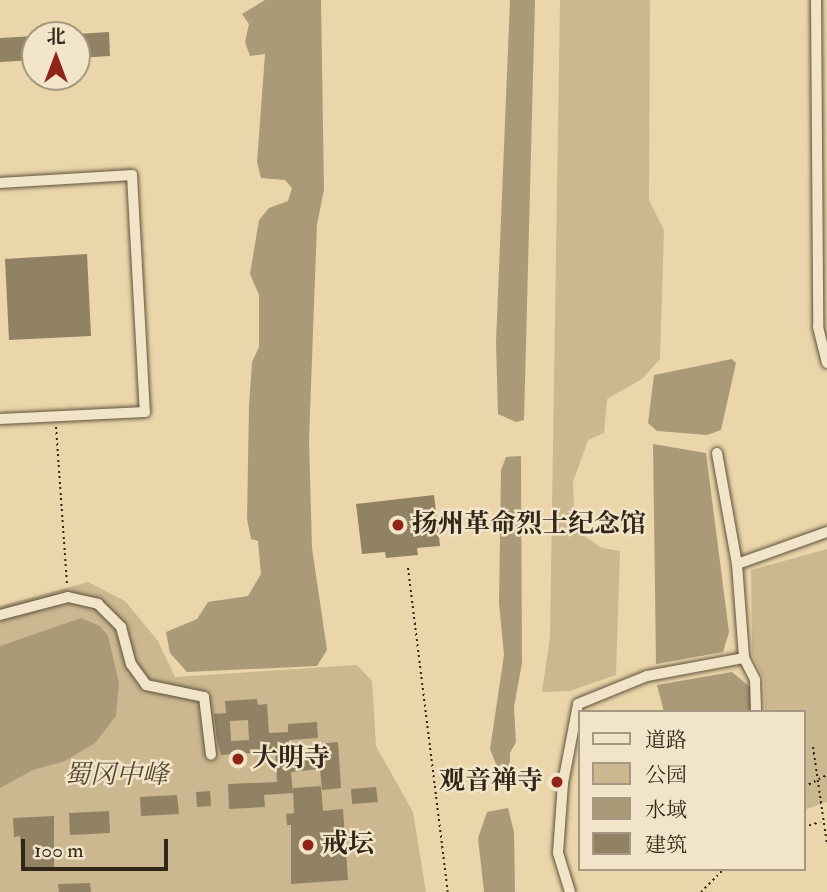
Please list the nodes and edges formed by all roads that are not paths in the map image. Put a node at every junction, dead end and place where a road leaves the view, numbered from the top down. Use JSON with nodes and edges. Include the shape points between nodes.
{"nodes":[{"id":1,"x":816,"y":0,"type":"edge"},
{"id":2,"x":0,"y":183,"type":"edge"},
{"id":3,"x":822,"y":327,"type":"edge"},
{"id":4,"x":827,"y":363,"type":"edge"},
{"id":5,"x":0,"y":419,"type":"edge"},
{"id":6,"x":717,"y":453,"type":"dead end"},
{"id":7,"x":827,"y":532,"type":"edge"},
{"id":8,"x":737,"y":564,"type":"junction"},
{"id":9,"x":0,"y":615,"type":"edge"},
{"id":10,"x":744,"y":658,"type":"junction"},
{"id":11,"x":756,"y":710,"type":"edge"},
{"id":12,"x":211,"y":755,"type":"dead end"},
{"id":13,"x":570,"y":892,"type":"edge"}],
"edges":[{"from":1,"to":3,"type":"street"},
{"from":2,"to":5,"type":"street","via":[[132,175],[145,412]]},
{"from":3,"to":4,"type":"street"},
{"from":6,"to":8,"type":"street"},
{"from":7,"to":8,"type":"street"},
{"from":8,"to":10,"type":"street"},
{"from":9,"to":12,"type":"street","via":[[68,597],[91,600],[117,621],[131,664],[146,685],[204,698]]},
{"from":10,"to":11,"type":"street","via":[[755,680]]},
{"from":10,"to":13,"type":"street","via":[[647,676],[578,704],[563,783],[558,853]]}]}
